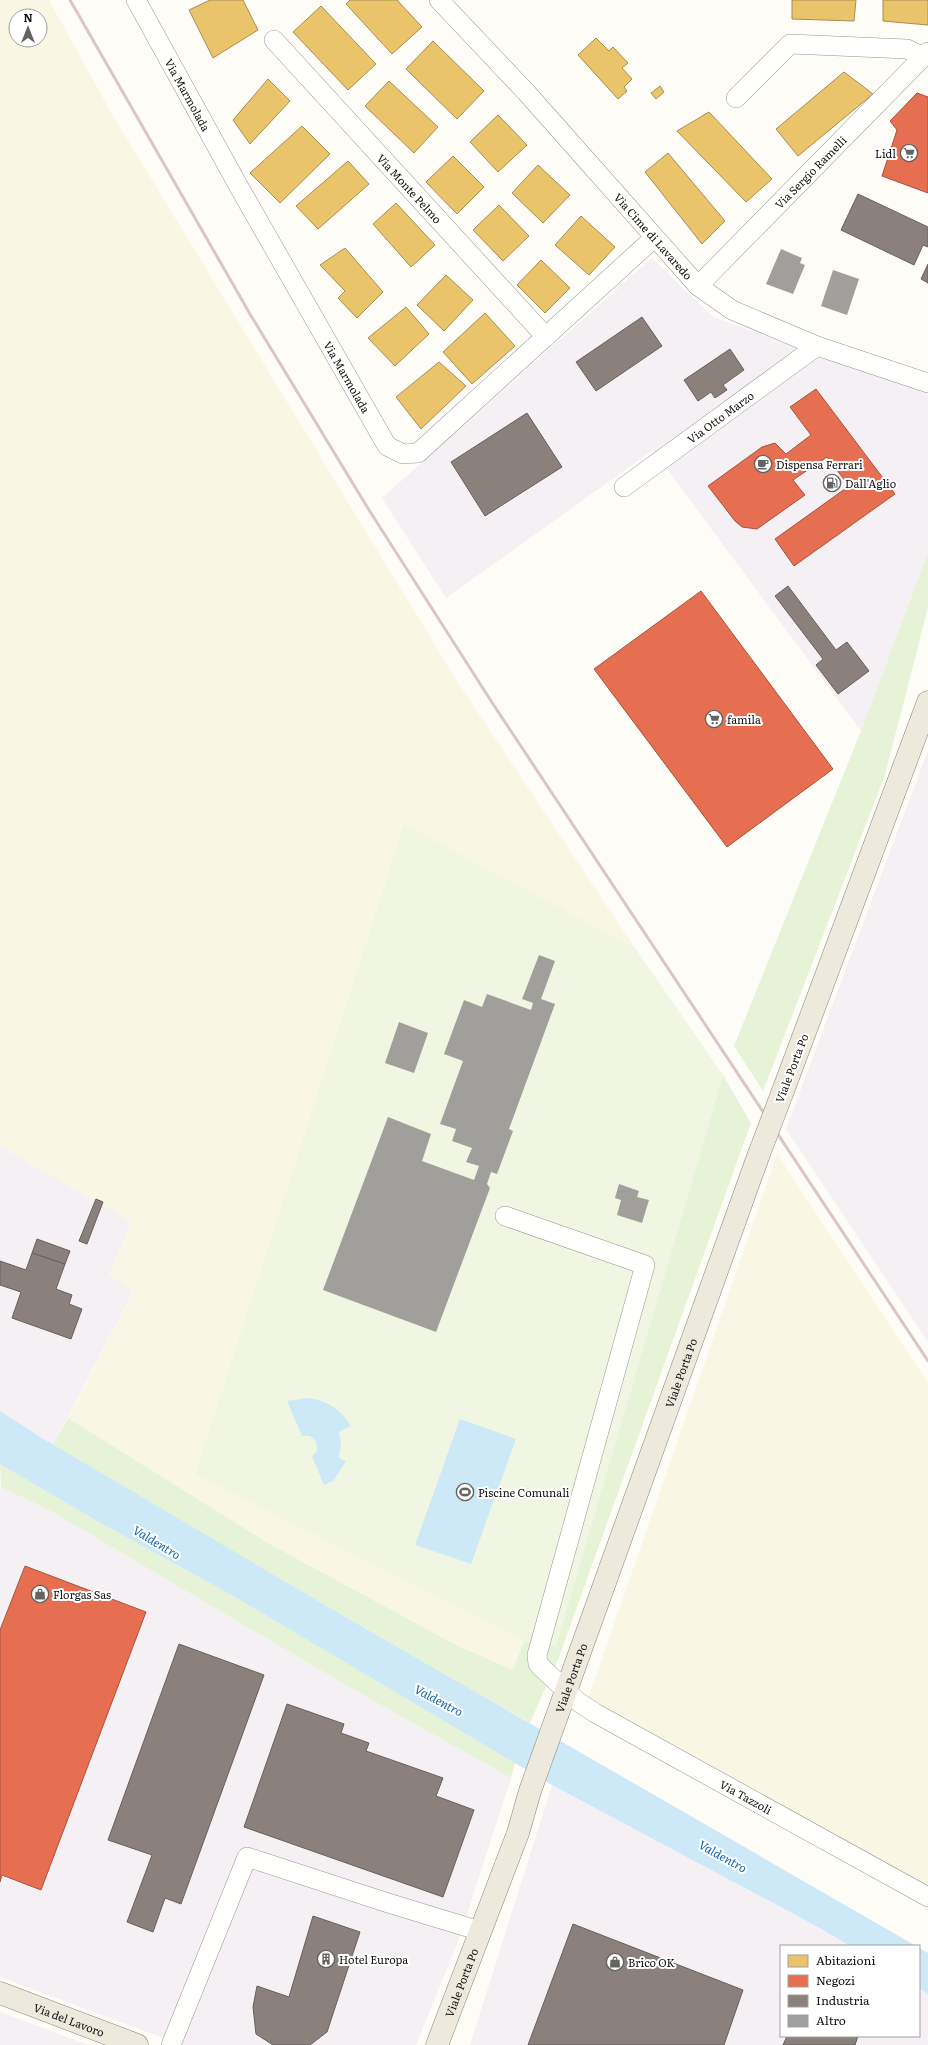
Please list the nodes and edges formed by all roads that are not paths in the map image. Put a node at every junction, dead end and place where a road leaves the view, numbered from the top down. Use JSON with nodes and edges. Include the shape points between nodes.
{"nodes":[{"id":1,"x":136,"y":0,"type":"edge"},
{"id":2,"x":439,"y":0,"type":"edge"},
{"id":3,"x":274,"y":40,"type":"dead end"},
{"id":4,"x":923,"y":64,"type":"edge"},
{"id":5,"x":736,"y":98,"type":"dead end"},
{"id":6,"x":654,"y":238,"type":"junction"},
{"id":7,"x":698,"y":286,"type":"junction"},
{"id":8,"x":546,"y":337,"type":"junction"},
{"id":9,"x":817,"y":346,"type":"junction"},
{"id":10,"x":928,"y":383,"type":"edge"},
{"id":11,"x":624,"y":487,"type":"dead end"},
{"id":12,"x":928,"y":702,"type":"edge"},
{"id":13,"x":505,"y":1216,"type":"dead end"},
{"id":14,"x":568,"y":1691,"type":"junction"},
{"id":15,"x":928,"y":1897,"type":"edge"},
{"id":16,"x":480,"y":1931,"type":"junction"},
{"id":17,"x":0,"y":1994,"type":"edge"},
{"id":18,"x":137,"y":2045,"type":"edge"},
{"id":19,"x":171,"y":2045,"type":"edge"},
{"id":20,"x":437,"y":2045,"type":"edge"}],
"edges":[{"from":1,"to":8,"type":"street","name":"Via Marmolada","via":[[387,446],[403,454],[418,453]]},
{"from":2,"to":6,"type":"street","name":"Via Cime di Lavaredo","via":[[526,92]]},
{"from":3,"to":8,"type":"street","name":"Via Monte Pelmo"},
{"from":4,"to":5,"type":"street","name":"Via Sergio Ramelli","via":[[917,54],[907,50],[790,44]]},
{"from":4,"to":7,"type":"street","name":"Via Sergio Ramelli"},
{"from":6,"to":7,"type":"street","name":"Via Cime di Lavaredo"},
{"from":6,"to":8,"type":"street","name":"Via Marmolada"},
{"from":7,"to":9,"type":"street","name":"Via Cime di Lavaredo","via":[[732,310]]},
{"from":9,"to":10,"type":"street","name":"Via Cime di Lavaredo"},
{"from":9,"to":11,"type":"street","name":"Via Otto Marzo"},
{"from":12,"to":14,"type":"main road","name":"Viale Porta Po","bridge":true,"via":[[759,1154]]},
{"from":13,"to":14,"type":"street","name":"Via Tazzoli","via":[[645,1265],[537,1655],[538,1664]]},
{"from":14,"to":15,"type":"street","name":"Via Tazzoli","via":[[594,1713]]},
{"from":14,"to":16,"type":"main road","name":"Viale Porta Po"},
{"from":16,"to":19,"type":"street","via":[[247,1857]]},
{"from":16,"to":20,"type":"main road","name":"Viale Porta Po"},
{"from":17,"to":18,"type":"main road","name":"Via del Lavoro"}]}
